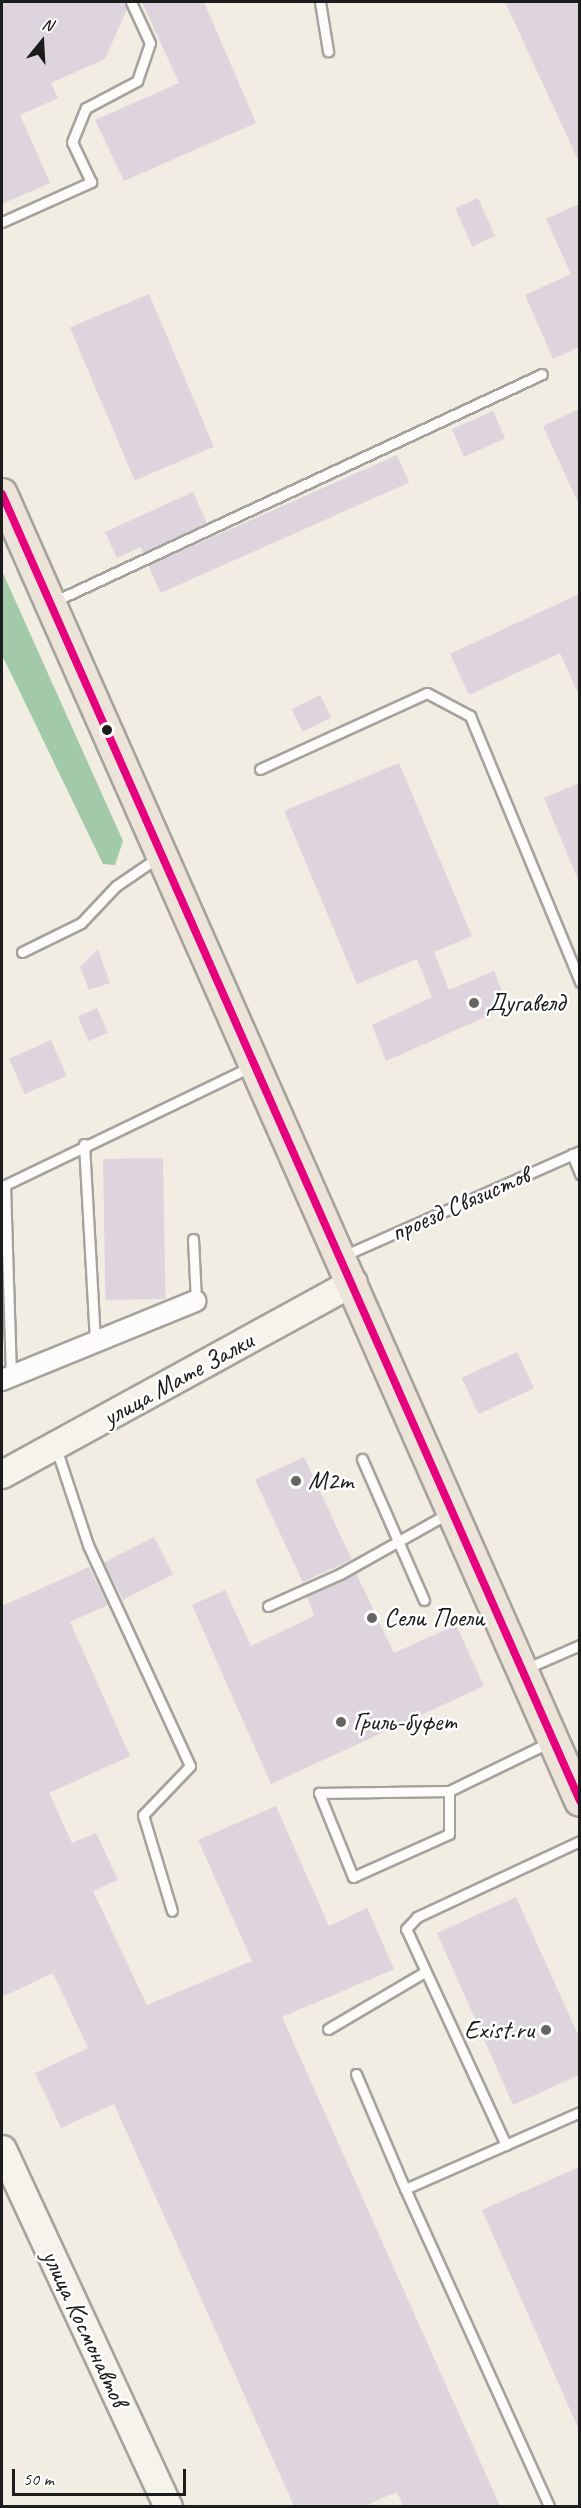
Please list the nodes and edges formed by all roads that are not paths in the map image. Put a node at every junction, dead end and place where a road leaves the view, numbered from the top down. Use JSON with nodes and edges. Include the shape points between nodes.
{"nodes":[{"id":1,"x":131,"y":2,"type":"edge"},
{"id":2,"x":320,"y":2,"type":"edge"},
{"id":3,"x":328,"y":51,"type":"dead end"},
{"id":4,"x":2,"y":222,"type":"edge"},
{"id":5,"x":542,"y":374,"type":"dead end"},
{"id":6,"x":2,"y":498,"type":"edge"},
{"id":7,"x":50,"y":604,"type":"junction"},
{"id":8,"x":260,"y":769,"type":"dead end"},
{"id":9,"x":162,"y":855,"type":"junction"},
{"id":10,"x":22,"y":952,"type":"dead end"},
{"id":11,"x":579,"y":982,"type":"edge"},
{"id":12,"x":255,"y":1064,"type":"junction"},
{"id":13,"x":84,"y":1144,"type":"junction"},
{"id":14,"x":576,"y":1152,"type":"edge"},
{"id":15,"x":579,"y":1174,"type":"edge"},
{"id":16,"x":193,"y":1239,"type":"dead end"},
{"id":17,"x":347,"y":1270,"type":"junction"},
{"id":18,"x":195,"y":1301,"type":"joint"},
{"id":19,"x":95,"y":1344,"type":"junction"},
{"id":20,"x":6,"y":1378,"type":"edge"},
{"id":21,"x":56,"y":1447,"type":"junction"},
{"id":22,"x":362,"y":1459,"type":"dead end"},
{"id":23,"x":2,"y":1474,"type":"edge"},
{"id":24,"x":452,"y":1512,"type":"junction"},
{"id":25,"x":396,"y":1538,"type":"junction"},
{"id":26,"x":424,"y":1600,"type":"dead end"},
{"id":27,"x":268,"y":1606,"type":"dead end"},
{"id":28,"x":579,"y":1645,"type":"edge"},
{"id":29,"x":521,"y":1670,"type":"junction"},
{"id":30,"x":552,"y":1741,"type":"junction"},
{"id":31,"x":449,"y":1791,"type":"junction"},
{"id":32,"x":579,"y":1801,"type":"edge"},
{"id":33,"x":579,"y":1841,"type":"edge"},
{"id":34,"x":172,"y":1911,"type":"dead end"},
{"id":35,"x":423,"y":1973,"type":"junction"},
{"id":36,"x":328,"y":2029,"type":"dead end"},
{"id":37,"x":356,"y":2074,"type":"dead end"},
{"id":38,"x":579,"y":2112,"type":"edge"},
{"id":39,"x":506,"y":2145,"type":"junction"},
{"id":40,"x":3,"y":2157,"type":"edge"},
{"id":41,"x":405,"y":2188,"type":"junction"},
{"id":42,"x":168,"y":2506,"type":"edge"},
{"id":43,"x":549,"y":2506,"type":"edge"}],
"edges":[{"from":1,"to":4,"type":"lane","via":[[150,43],[137,81],[86,108],[72,142],[91,182]]},
{"from":2,"to":3,"type":"lane"},
{"from":5,"to":7,"type":"lane"},
{"from":6,"to":7,"type":"main road"},
{"from":7,"to":9,"type":"main road"},
{"from":8,"to":11,"type":"lane","via":[[428,693],[470,716]]},
{"from":9,"to":10,"type":"lane","via":[[116,886],[81,923]]},
{"from":9,"to":12,"type":"main road"},
{"from":12,"to":13,"type":"lane"},
{"from":12,"to":17,"type":"main road"},
{"from":13,"to":19,"type":"lane"},
{"from":13,"to":20,"type":"lane","via":[[4,1185]]},
{"from":14,"to":15,"type":"lane"},
{"from":14,"to":17,"type":"lane","name":"проезд Связистов"},
{"from":16,"to":18,"type":"lane"},
{"from":17,"to":21,"type":"street","name":"улица Мате Залки"},
{"from":17,"to":24,"type":"main road"},
{"from":18,"to":19,"type":"street"},
{"from":19,"to":20,"type":"street"},
{"from":21,"to":23,"type":"street","name":"улица Мате Залки"},
{"from":21,"to":34,"type":"lane","via":[[88,1545],[190,1766],[143,1815]]},
{"from":22,"to":25,"type":"lane"},
{"from":24,"to":25,"type":"lane"},
{"from":24,"to":29,"type":"main road"},
{"from":25,"to":26,"type":"lane"},
{"from":25,"to":27,"type":"lane","via":[[340,1574]]},
{"from":28,"to":29,"type":"lane"},
{"from":29,"to":30,"type":"main road"},
{"from":30,"to":31,"type":"lane"},
{"from":30,"to":32,"type":"main road"},
{"from":31,"to":31,"type":"lane","via":[[342,1793],[319,1793],[353,1877],[449,1834]]},
{"from":33,"to":35,"type":"lane","via":[[417,1917],[406,1929]]},
{"from":35,"to":36,"type":"lane"},
{"from":35,"to":39,"type":"lane"},
{"from":37,"to":41,"type":"lane"},
{"from":38,"to":39,"type":"lane"},
{"from":39,"to":41,"type":"lane"},
{"from":40,"to":42,"type":"street","name":"улица Космонавтов"},
{"from":41,"to":43,"type":"lane"}]}
